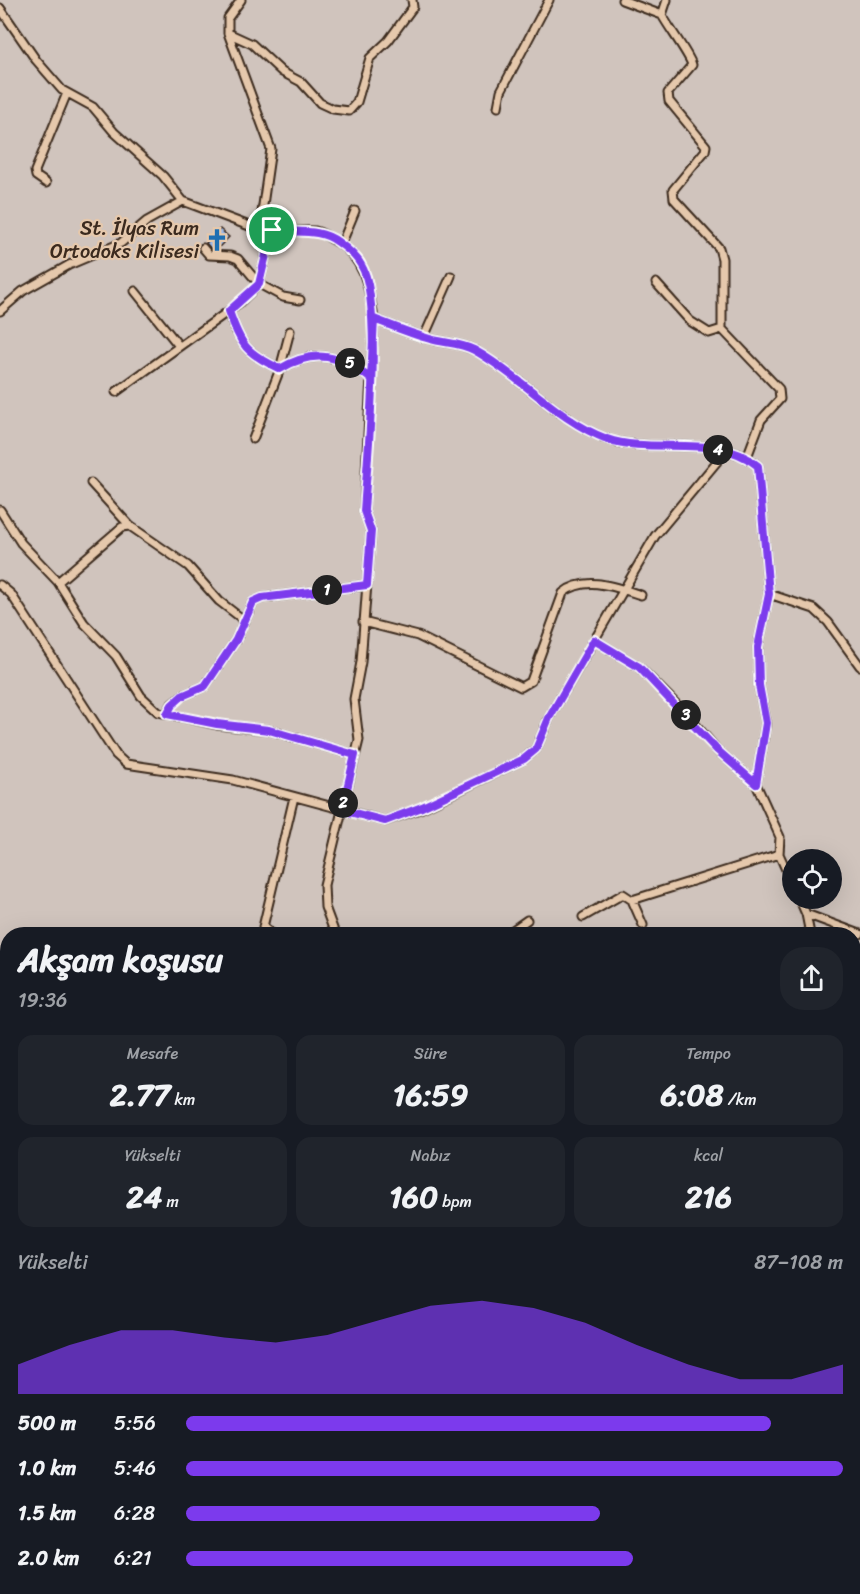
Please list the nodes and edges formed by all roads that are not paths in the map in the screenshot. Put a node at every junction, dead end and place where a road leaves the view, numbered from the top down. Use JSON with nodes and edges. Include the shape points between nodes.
{"nodes":[{"id":1,"x":240,"y":0,"type":"edge"},
{"id":2,"x":412,"y":0,"type":"edge"},
{"id":3,"x":549,"y":0,"type":"edge"},
{"id":4,"x":622,"y":0,"type":"edge"},
{"id":5,"x":667,"y":0,"type":"edge"},
{"id":6,"x":0,"y":8,"type":"edge"},
{"id":7,"x":662,"y":15,"type":"junction"},
{"id":8,"x":228,"y":33,"type":"junction"},
{"id":9,"x":67,"y":93,"type":"junction"},
{"id":10,"x":498,"y":107,"type":"dead end"},
{"id":11,"x":46,"y":183,"type":"dead end"},
{"id":12,"x":183,"y":201,"type":"junction"},
{"id":13,"x":355,"y":211,"type":"dead end"},
{"id":14,"x":272,"y":230,"type":"junction"},
{"id":15,"x":341,"y":245,"type":"junction"},
{"id":16,"x":203,"y":248,"type":"dead end"},
{"id":17,"x":451,"y":276,"type":"dead end"},
{"id":18,"x":656,"y":283,"type":"dead end"},
{"id":19,"x":259,"y":284,"type":"junction"},
{"id":20,"x":135,"y":291,"type":"dead end"},
{"id":21,"x":300,"y":300,"type":"dead end"},
{"id":22,"x":0,"y":311,"type":"edge"},
{"id":23,"x":229,"y":311,"type":"junction"},
{"id":24,"x":374,"y":319,"type":"junction"},
{"id":25,"x":722,"y":329,"type":"junction"},
{"id":26,"x":290,"y":331,"type":"dead end"},
{"id":27,"x":424,"y":337,"type":"junction"},
{"id":28,"x":179,"y":346,"type":"junction"},
{"id":29,"x":280,"y":369,"type":"junction"},
{"id":30,"x":371,"y":379,"type":"junction"},
{"id":31,"x":116,"y":392,"type":"dead end"},
{"id":32,"x":253,"y":439,"type":"dead end"},
{"id":33,"x":725,"y":452,"type":"junction"},
{"id":34,"x":747,"y":457,"type":"junction"},
{"id":35,"x":91,"y":483,"type":"dead end"},
{"id":36,"x":0,"y":510,"type":"edge"},
{"id":37,"x":130,"y":526,"type":"junction"},
{"id":38,"x":58,"y":582,"type":"junction"},
{"id":39,"x":0,"y":585,"type":"edge"},
{"id":40,"x":367,"y":585,"type":"junction"},
{"id":41,"x":623,"y":590,"type":"junction"},
{"id":42,"x":769,"y":594,"type":"junction"},
{"id":43,"x":641,"y":595,"type":"dead end"},
{"id":44,"x":245,"y":621,"type":"junction"},
{"id":45,"x":363,"y":622,"type":"junction"},
{"id":46,"x":594,"y":640,"type":"junction"},
{"id":47,"x":860,"y":666,"type":"edge"},
{"id":48,"x":167,"y":714,"type":"junction"},
{"id":49,"x":355,"y":755,"type":"junction"},
{"id":50,"x":756,"y":784,"type":"junction"},
{"id":51,"x":294,"y":797,"type":"junction"},
{"id":52,"x":342,"y":810,"type":"junction"},
{"id":53,"x":779,"y":854,"type":"junction"},
{"id":54,"x":782,"y":861,"type":"edge"},
{"id":55,"x":632,"y":900,"type":"junction"},
{"id":56,"x":804,"y":909,"type":"edge"},
{"id":57,"x":806,"y":914,"type":"junction"},
{"id":58,"x":583,"y":917,"type":"dead end"},
{"id":59,"x":527,"y":920,"type":"dead end"},
{"id":60,"x":643,"y":925,"type":"dead end"},
{"id":61,"x":263,"y":927,"type":"edge"},
{"id":62,"x":332,"y":927,"type":"edge"},
{"id":63,"x":517,"y":927,"type":"edge"},
{"id":64,"x":809,"y":927,"type":"edge"},
{"id":65,"x":839,"y":927,"type":"edge"}],
"edges":[{"from":1,"to":8,"type":"street","via":[[228,18]]},
{"from":2,"to":8,"type":"street","via":[[413,7],[388,41],[369,58],[357,102],[349,111],[320,103],[301,82],[282,72],[252,44]]},
{"from":3,"to":10,"type":"street","via":[[501,91]]},
{"from":4,"to":7,"type":"street"},
{"from":5,"to":7,"type":"street"},
{"from":6,"to":9,"type":"street","via":[[50,77]]},
{"from":7,"to":25,"type":"street","via":[[692,65],[668,93],[669,101],[706,146],[673,190],[674,199],[719,248]]},
{"from":8,"to":14,"type":"street","via":[[271,149],[262,212]]},
{"from":9,"to":11,"type":"street","via":[[35,171]]},
{"from":9,"to":12,"type":"street","via":[[93,107]]},
{"from":12,"to":14,"type":"street","via":[[252,227]]},
{"from":12,"to":22,"type":"street","via":[[147,221],[121,243],[69,265],[23,291]]},
{"from":13,"to":15,"type":"street"},
{"from":14,"to":15,"type":"street","via":[[317,231]]},
{"from":14,"to":19,"type":"street"},
{"from":15,"to":24,"type":"street","via":[[362,265]]},
{"from":16,"to":19,"type":"street","via":[[209,255],[238,259]]},
{"from":17,"to":27,"type":"street"},
{"from":18,"to":25,"type":"street","via":[[690,321],[709,333]]},
{"from":19,"to":21,"type":"street","via":[[284,297]]},
{"from":19,"to":23,"type":"street"},
{"from":20,"to":28,"type":"street"},
{"from":23,"to":28,"type":"street"},
{"from":23,"to":29,"type":"street","via":[[238,336],[254,357]]},
{"from":24,"to":27,"type":"street"},
{"from":24,"to":30,"type":"street"},
{"from":25,"to":34,"type":"street","via":[[778,389],[780,399],[760,420]]},
{"from":26,"to":29,"type":"street"},
{"from":27,"to":33,"type":"street","via":[[471,349],[505,369],[576,424],[609,440],[702,446]]},
{"from":28,"to":31,"type":"street"},
{"from":29,"to":30,"type":"street","via":[[296,359],[334,357],[350,363]]},
{"from":29,"to":32,"type":"street"},
{"from":30,"to":40,"type":"street","via":[[364,511],[371,531]]},
{"from":33,"to":34,"type":"street"},
{"from":33,"to":41,"type":"street","via":[[655,536]]},
{"from":34,"to":42,"type":"street","via":[[758,466]]},
{"from":35,"to":37,"type":"street"},
{"from":36,"to":38,"type":"street","via":[[21,543]]},
{"from":37,"to":38,"type":"street","via":[[122,526]]},
{"from":37,"to":44,"type":"street","via":[[188,566],[219,601]]},
{"from":38,"to":48,"type":"street","via":[[84,623],[116,656],[141,696],[158,712]]},
{"from":39,"to":51,"type":"street","via":[[11,594],[116,755],[126,764],[233,780]]},
{"from":40,"to":44,"type":"street","via":[[262,598],[253,602]]},
{"from":40,"to":45,"type":"street"},
{"from":41,"to":43,"type":"street"},
{"from":41,"to":45,"type":"street","via":[[584,582],[563,593],[531,681],[521,687],[418,636]]},
{"from":41,"to":46,"type":"street"},
{"from":42,"to":47,"type":"street","via":[[814,609]]},
{"from":42,"to":50,"type":"street","via":[[758,647],[766,723]]},
{"from":44,"to":48,"type":"street","via":[[205,686],[182,696]]},
{"from":45,"to":49,"type":"street","via":[[354,699],[359,740]]},
{"from":46,"to":50,"type":"street","via":[[639,667],[717,750]]},
{"from":46,"to":52,"type":"street","via":[[549,718],[536,749],[524,759],[385,821]]},
{"from":48,"to":49,"type":"street","via":[[269,730]]},
{"from":49,"to":52,"type":"street"},
{"from":50,"to":53,"type":"street","via":[[780,837]]},
{"from":51,"to":52,"type":"street"},
{"from":51,"to":61,"type":"street"},
{"from":52,"to":62,"type":"street","via":[[324,885],[325,907]]},
{"from":53,"to":54,"type":"street"},
{"from":53,"to":55,"type":"street"},
{"from":55,"to":58,"type":"street","via":[[623,894]]},
{"from":55,"to":60,"type":"street"},
{"from":56,"to":57,"type":"street"},
{"from":57,"to":64,"type":"street"},
{"from":57,"to":65,"type":"street"},
{"from":59,"to":63,"type":"street"}]}
